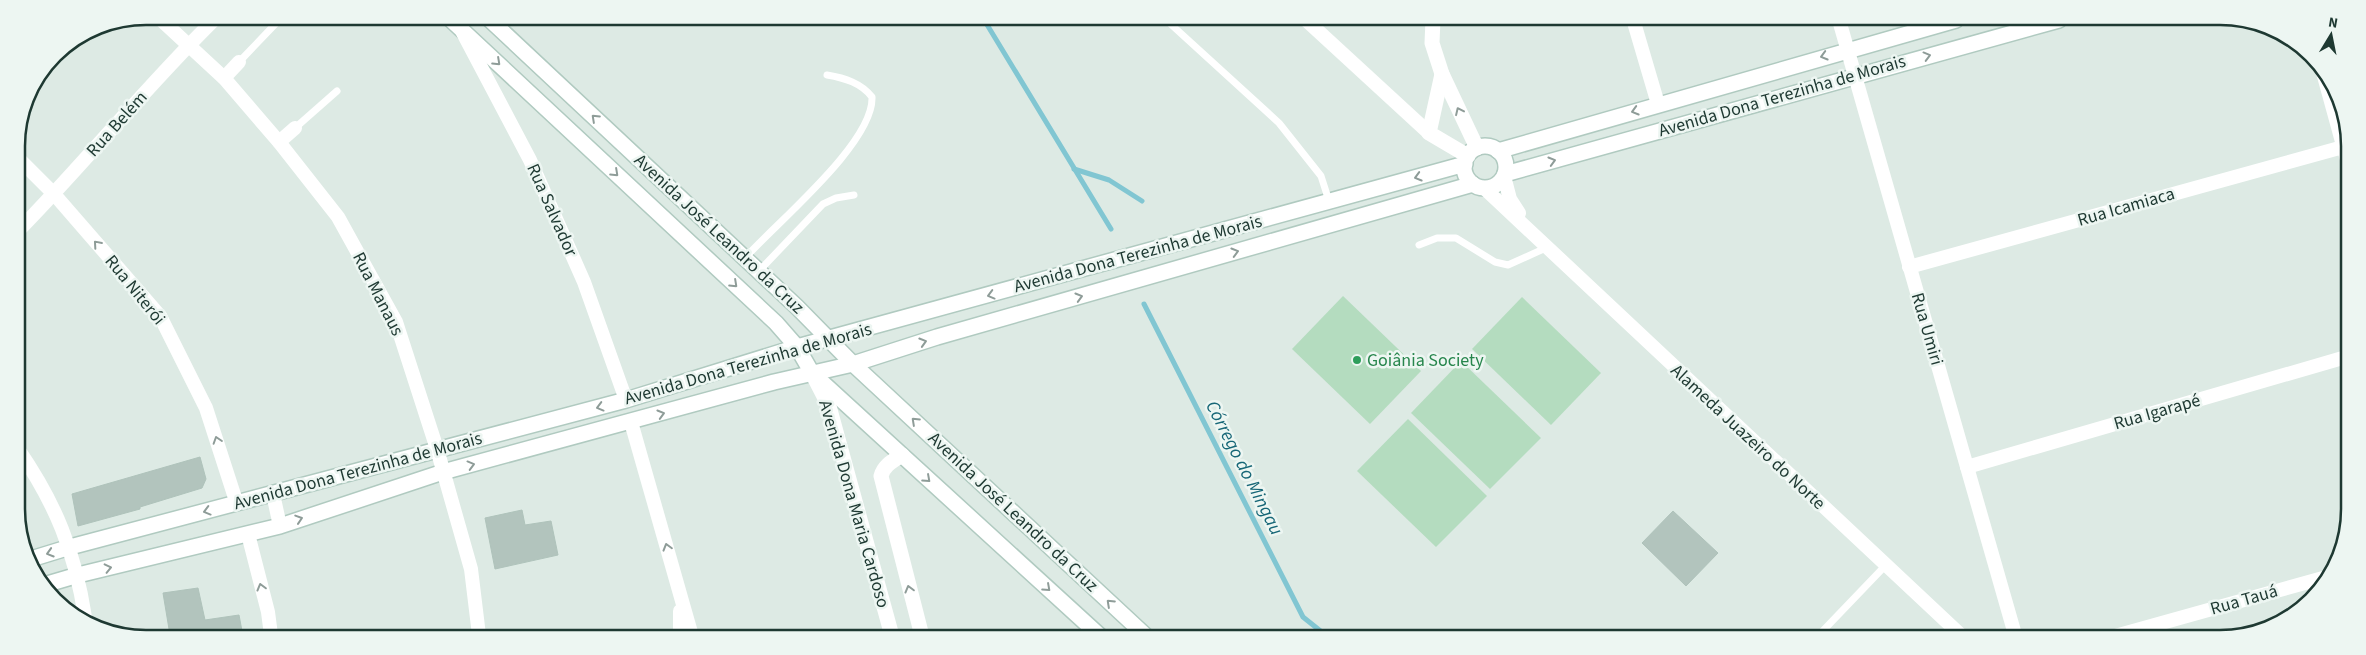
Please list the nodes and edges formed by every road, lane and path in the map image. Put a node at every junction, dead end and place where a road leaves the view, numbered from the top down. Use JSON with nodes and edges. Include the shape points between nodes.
{"nodes":[{"id":1,"x":166,"y":25,"type":"edge"},
{"id":2,"x":209,"y":25,"type":"edge"},
{"id":3,"x":274,"y":25,"type":"edge"},
{"id":4,"x":457,"y":25,"type":"edge"},
{"id":5,"x":497,"y":25,"type":"edge"},
{"id":6,"x":1172,"y":25,"type":"edge"},
{"id":7,"x":1312,"y":25,"type":"edge"},
{"id":8,"x":1428,"y":25,"type":"edge"},
{"id":9,"x":1433,"y":25,"type":"edge"},
{"id":10,"x":1635,"y":25,"type":"edge"},
{"id":11,"x":1840,"y":25,"type":"edge"},
{"id":12,"x":1938,"y":25,"type":"edge"},
{"id":13,"x":2041,"y":25,"type":"edge"},
{"id":14,"x":460,"y":28,"type":"junction"},
{"id":15,"x":1432,"y":43,"type":"junction"},
{"id":16,"x":188,"y":46,"type":"junction"},
{"id":17,"x":1847,"y":50,"type":"junction"},
{"id":18,"x":239,"y":62,"type":"joint"},
{"id":19,"x":1442,"y":74,"type":"junction"},
{"id":20,"x":827,"y":75,"type":"dead end"},
{"id":21,"x":1854,"y":76,"type":"junction"},
{"id":22,"x":224,"y":78,"type":"junction"},
{"id":23,"x":2328,"y":90,"type":"edge"},
{"id":24,"x":337,"y":91,"type":"dead end"},
{"id":25,"x":1658,"y":104,"type":"junction"},
{"id":26,"x":295,"y":128,"type":"joint"},
{"id":27,"x":1429,"y":133,"type":"junction"},
{"id":28,"x":2340,"y":136,"type":"edge"},
{"id":29,"x":279,"y":142,"type":"junction"},
{"id":30,"x":1498,"y":151,"type":"junction"},
{"id":31,"x":2341,"y":154,"type":"edge"},
{"id":32,"x":1470,"y":156,"type":"junction"},
{"id":33,"x":25,"y":165,"type":"edge"},
{"id":34,"x":1505,"y":175,"type":"junction"},
{"id":35,"x":1478,"y":186,"type":"junction"},
{"id":36,"x":54,"y":194,"type":"junction"},
{"id":37,"x":854,"y":196,"type":"dead end"},
{"id":38,"x":1329,"y":202,"type":"junction"},
{"id":39,"x":25,"y":224,"type":"edge"},
{"id":40,"x":1534,"y":234,"type":"junction"},
{"id":41,"x":1419,"y":244,"type":"dead end"},
{"id":42,"x":1548,"y":247,"type":"junction"},
{"id":43,"x":745,"y":258,"type":"junction"},
{"id":44,"x":1909,"y":268,"type":"junction"},
{"id":45,"x":759,"y":271,"type":"junction"},
{"id":46,"x":828,"y":338,"type":"junction"},
{"id":47,"x":798,"y":347,"type":"junction"},
{"id":48,"x":2341,"y":358,"type":"edge"},
{"id":49,"x":853,"y":364,"type":"junction"},
{"id":50,"x":812,"y":374,"type":"junction"},
{"id":51,"x":626,"y":400,"type":"junction"},
{"id":52,"x":631,"y":422,"type":"junction"},
{"id":53,"x":437,"y":449,"type":"junction"},
{"id":54,"x":902,"y":455,"type":"junction"},
{"id":55,"x":25,"y":459,"type":"edge"},
{"id":56,"x":1967,"y":467,"type":"junction"},
{"id":57,"x":443,"y":472,"type":"junction"},
{"id":58,"x":273,"y":494,"type":"junction"},
{"id":59,"x":237,"y":504,"type":"junction"},
{"id":60,"x":280,"y":526,"type":"junction"},
{"id":61,"x":248,"y":534,"type":"junction"},
{"id":62,"x":70,"y":547,"type":"junction"},
{"id":63,"x":35,"y":558,"type":"edge"},
{"id":64,"x":1885,"y":566,"type":"junction"},
{"id":65,"x":78,"y":575,"type":"junction"},
{"id":66,"x":2318,"y":579,"type":"edge"},
{"id":67,"x":50,"y":583,"type":"edge"},
{"id":68,"x":680,"y":594,"type":"junction"},
{"id":69,"x":84,"y":613,"type":"edge"},
{"id":70,"x":270,"y":630,"type":"edge"},
{"id":71,"x":478,"y":630,"type":"edge"},
{"id":72,"x":680,"y":630,"type":"edge"},
{"id":73,"x":690,"y":630,"type":"edge"},
{"id":74,"x":890,"y":630,"type":"edge"},
{"id":75,"x":920,"y":630,"type":"edge"},
{"id":76,"x":1093,"y":630,"type":"edge"},
{"id":77,"x":1140,"y":630,"type":"edge"},
{"id":78,"x":1824,"y":630,"type":"edge"},
{"id":79,"x":1955,"y":630,"type":"edge"},
{"id":80,"x":2014,"y":630,"type":"edge"},
{"id":81,"x":2137,"y":630,"type":"edge"}],
"edges":[{"from":1,"to":16,"type":"street","name":"Rua Manaus"},
{"from":2,"to":16,"type":"street","name":"Rua Belém"},
{"from":3,"to":18,"type":"lane"},
{"from":4,"to":14,"type":"main road","name":"Avenida José Leandro da Cruz"},
{"from":43,"to":5,"type":"main road","name":"Avenida José Leandro da Cruz","one_way":true},
{"from":6,"to":38,"type":"lane","via":[[1279,123],[1321,176]]},
{"from":7,"to":27,"type":"street"},
{"from":8,"to":15,"type":"street"},
{"from":9,"to":15,"type":"main road"},
{"from":10,"to":25,"type":"street"},
{"from":11,"to":17,"type":"street","name":"Rua Umiri"},
{"from":12,"to":17,"type":"main road","name":"Avenida Dona Terezinha de Morais"},
{"from":21,"to":13,"type":"main road","name":"Avenida Dona Terezinha de Morais","one_way":true},
{"from":14,"to":47,"type":"main road","name":"Avenida José Leandro da Cruz","one_way":true},
{"from":14,"to":51,"type":"street","name":"Rua Salvador","via":[[530,160],[584,282]]},
{"from":15,"to":19,"type":"main road"},
{"from":16,"to":22,"type":"street","name":"Rua Manaus"},
{"from":16,"to":36,"type":"street","name":"Rua Belém"},
{"from":17,"to":21,"type":"street","name":"Rua Umiri"},
{"from":17,"to":25,"type":"main road","name":"Avenida Dona Terezinha de Morais","one_way":true},
{"from":18,"to":22,"type":"street"},
{"from":19,"to":27,"type":"main road"},
{"from":32,"to":19,"type":"main road","one_way":true},
{"from":20,"to":43,"type":"lane","via":[[840,77],[866,89],[872,97],[870,115],[847,152]]},
{"from":34,"to":21,"type":"main road","name":"Avenida Dona Terezinha de Morais","one_way":true},
{"from":21,"to":44,"type":"street","name":"Rua Umiri"},
{"from":22,"to":29,"type":"street","name":"Rua Manaus"},
{"from":23,"to":28,"type":"street"},
{"from":24,"to":26,"type":"lane"},
{"from":25,"to":30,"type":"main road","name":"Avenida Dona Terezinha de Morais","one_way":true},
{"from":26,"to":29,"type":"street"},
{"from":27,"to":32,"type":"main road"},
{"from":29,"to":53,"type":"street","name":"Rua Manaus","via":[[338,217],[396,322]]},
{"from":30,"to":32,"type":"main road","via":[[1488,147]]},
{"from":30,"to":34,"type":"main road","via":[[1506,162]]},
{"from":31,"to":44,"type":"street","name":"Rua Icamiaca"},
{"from":32,"to":35,"type":"main road","via":[[1466,175]]},
{"from":32,"to":38,"type":"main road","name":"Avenida Dona Terezinha de Morais","one_way":true},
{"from":33,"to":36,"type":"street","name":"Rua Niterói"},
{"from":34,"to":35,"type":"main road","via":[[1496,185]]},
{"from":34,"to":40,"type":"street","name":"Alameda Juazeiro do Norte","via":[[1510,199]]},
{"from":35,"to":40,"type":"street","name":"Alameda Juazeiro do Norte"},
{"from":49,"to":35,"type":"main road","name":"Avenida Dona Terezinha de Morais","one_way":true,"via":[[946,334]]},
{"from":36,"to":39,"type":"street","name":"Rua Belém"},
{"from":59,"to":36,"type":"street","name":"Rua Niterói","one_way":true,"via":[[206,408],[160,316]]},
{"from":37,"to":45,"type":"lane","via":[[836,198],[823,204]]},
{"from":38,"to":46,"type":"main road","name":"Avenida Dona Terezinha de Morais","one_way":true},
{"from":40,"to":42,"type":"street","name":"Alameda Juazeiro do Norte"},
{"from":41,"to":42,"type":"lane","via":[[1437,238],[1456,238],[1495,262],[1508,264]]},
{"from":42,"to":64,"type":"street","name":"Alameda Juazeiro do Norte"},
{"from":43,"to":45,"type":"main road","name":"Avenida José Leandro da Cruz"},
{"from":44,"to":56,"type":"street","name":"Rua Umiri"},
{"from":45,"to":46,"type":"main road","name":"Avenida José Leandro da Cruz"},
{"from":46,"to":47,"type":"main road","name":"Avenida Dona Terezinha de Morais"},
{"from":46,"to":49,"type":"main road","name":"Avenida José Leandro da Cruz"},
{"from":47,"to":50,"type":"main road","name":"Avenida Dona Maria Cardoso"},
{"from":47,"to":51,"type":"main road","name":"Avenida Dona Terezinha de Morais"},
{"from":48,"to":56,"type":"street","name":"Rua Igarapé"},
{"from":49,"to":50,"type":"main road","name":"Avenida Dona Terezinha de Morais"},
{"from":77,"to":49,"type":"main road","name":"Avenida José Leandro da Cruz","one_way":true},
{"from":52,"to":50,"type":"main road","name":"Avenida Dona Terezinha de Morais","one_way":true},
{"from":50,"to":54,"type":"main road","name":"Avenida José Leandro da Cruz"},
{"from":50,"to":74,"type":"main road","name":"Avenida Dona Maria Cardoso","via":[[829,406]]},
{"from":51,"to":53,"type":"main road","name":"Avenida Dona Terezinha de Morais","one_way":true},
{"from":57,"to":52,"type":"main road","name":"Avenida Dona Terezinha de Morais","one_way":true},
{"from":68,"to":52,"type":"street","one_way":true},
{"from":53,"to":57,"type":"street","name":"Rua Manaus"},
{"from":53,"to":58,"type":"main road","name":"Avenida Dona Terezinha de Morais"},
{"from":75,"to":54,"type":"main road","name":"Avenida Dona Maria Cardoso","one_way":true,"via":[[881,476],[889,463]]},
{"from":54,"to":76,"type":"main road","name":"Avenida José Leandro da Cruz","one_way":true},
{"from":55,"to":62,"type":"street","via":[[36,475]]},
{"from":56,"to":80,"type":"street","name":"Rua Umiri"},
{"from":60,"to":57,"type":"main road","name":"Avenida Dona Terezinha de Morais","one_way":true},
{"from":57,"to":71,"type":"street","name":"Rua Manaus","via":[[471,569]]},
{"from":58,"to":59,"type":"main road","name":"Avenida Dona Terezinha de Morais"},
{"from":58,"to":60,"type":"street"},
{"from":59,"to":62,"type":"main road","name":"Avenida Dona Terezinha de Morais","one_way":true},
{"from":60,"to":61,"type":"main road","name":"Avenida Dona Terezinha de Morais"},
{"from":65,"to":61,"type":"main road","name":"Avenida Dona Terezinha de Morais","one_way":true},
{"from":70,"to":61,"type":"street","one_way":true},
{"from":62,"to":63,"type":"main road","name":"Avenida Dona Terezinha de Morais","one_way":true},
{"from":62,"to":65,"type":"street"},
{"from":64,"to":78,"type":"lane"},
{"from":64,"to":79,"type":"street","name":"Alameda Juazeiro do Norte"},
{"from":65,"to":67,"type":"main road","name":"Avenida Dona Terezinha de Morais"},
{"from":65,"to":69,"type":"street"},
{"from":66,"to":81,"type":"street","name":"Rua Tauá"},
{"from":68,"to":72,"type":"street"},
{"from":68,"to":73,"type":"street"}]}
